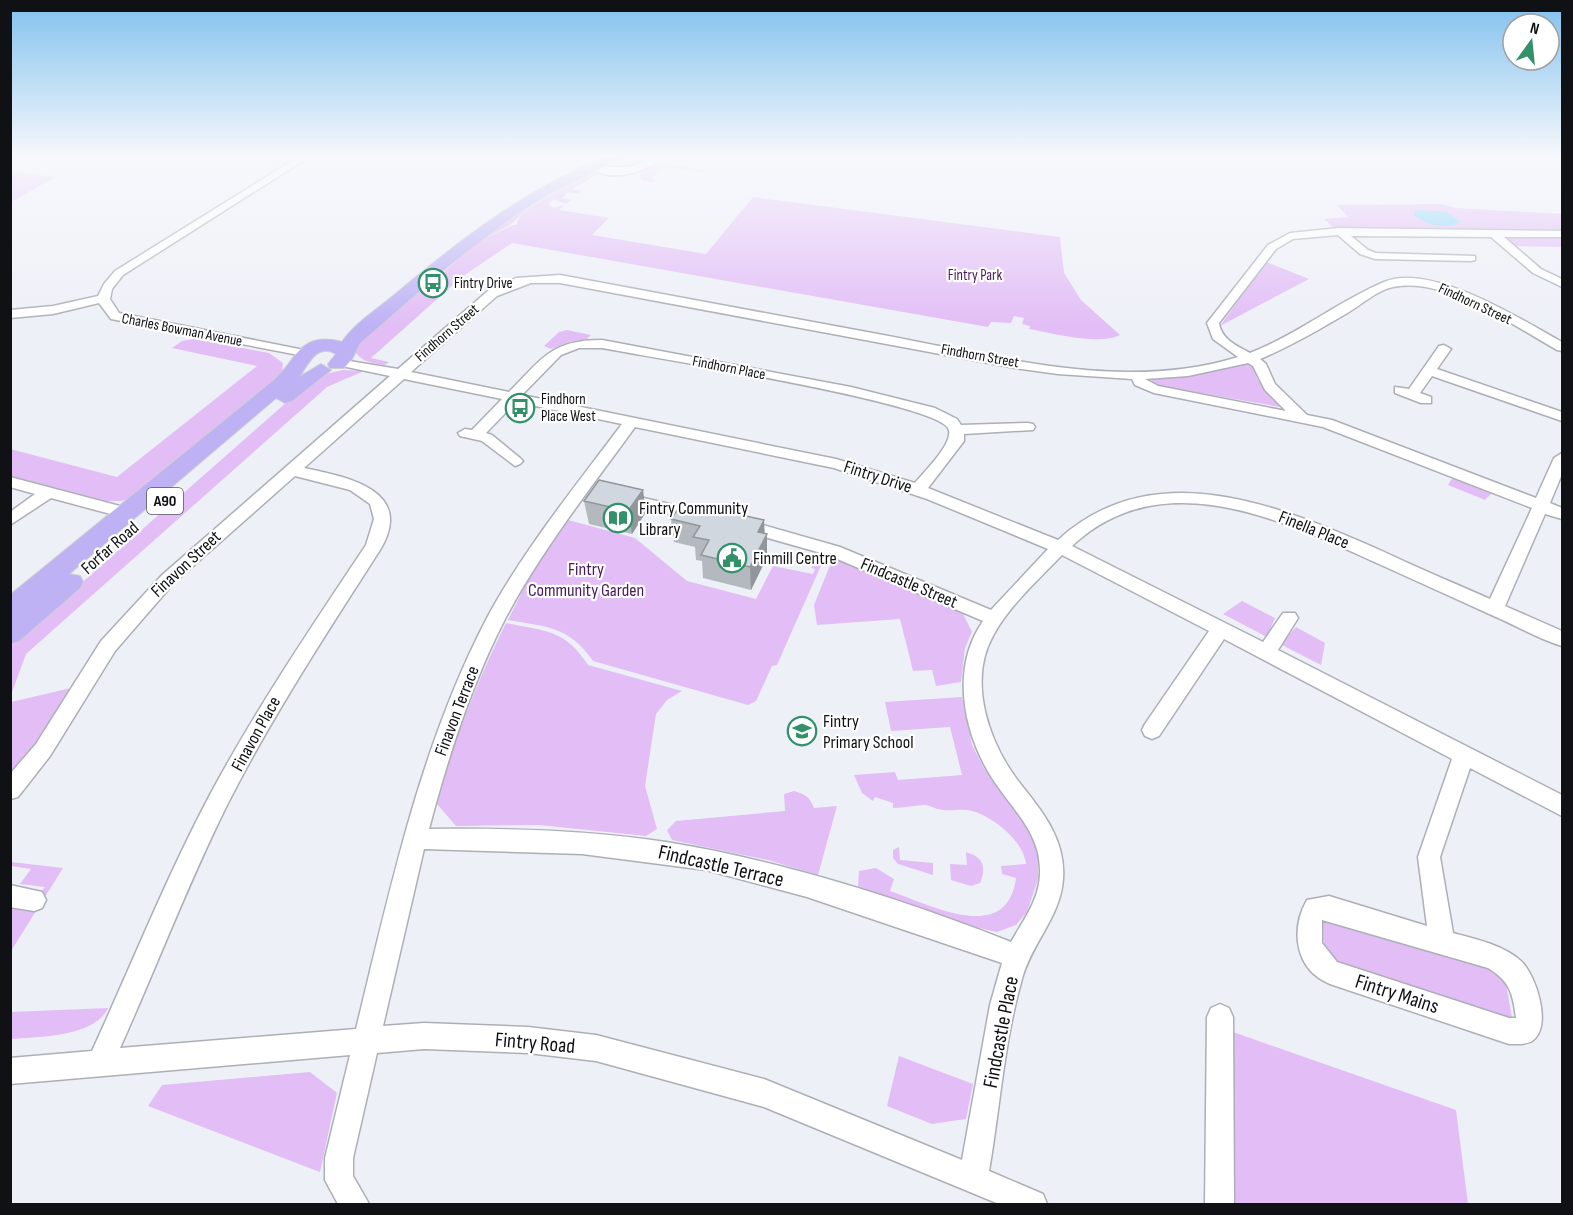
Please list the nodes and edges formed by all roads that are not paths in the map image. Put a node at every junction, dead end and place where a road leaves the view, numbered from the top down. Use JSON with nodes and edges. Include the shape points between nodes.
{"nodes":[{"id":1,"x":214,"y":214,"type":"edge"},
{"id":2,"x":492,"y":214,"type":"edge"},
{"id":3,"x":507,"y":214,"type":"edge"},
{"id":4,"x":1339,"y":231,"type":"junction"},
{"id":5,"x":1492,"y":232,"type":"junction"},
{"id":6,"x":1563,"y":234,"type":"edge"},
{"id":7,"x":1471,"y":258,"type":"dead end"},
{"id":8,"x":1563,"y":283,"type":"edge"},
{"id":9,"x":102,"y":299,"type":"junction"},
{"id":10,"x":10,"y":314,"type":"edge"},
{"id":11,"x":1563,"y":347,"type":"edge"},
{"id":12,"x":1444,"y":349,"type":"dead end"},
{"id":13,"x":321,"y":358,"type":"junction"},
{"id":14,"x":1251,"y":358,"type":"junction"},
{"id":15,"x":1429,"y":371,"type":"junction"},
{"id":16,"x":400,"y":373,"type":"junction"},
{"id":17,"x":1137,"y":376,"type":"junction"},
{"id":18,"x":1413,"y":395,"type":"dead end"},
{"id":19,"x":513,"y":396,"type":"junction"},
{"id":20,"x":1301,"y":416,"type":"junction"},
{"id":21,"x":1563,"y":417,"type":"edge"},
{"id":22,"x":632,"y":421,"type":"junction"},
{"id":23,"x":1028,"y":427,"type":"dead end"},
{"id":24,"x":957,"y":430,"type":"junction"},
{"id":25,"x":1563,"y":458,"type":"edge"},
{"id":26,"x":515,"y":461,"type":"dead end"},
{"id":27,"x":290,"y":470,"type":"junction"},
{"id":28,"x":10,"y":482,"type":"edge"},
{"id":29,"x":581,"y":488,"type":"junction"},
{"id":30,"x":918,"y":490,"type":"junction"},
{"id":31,"x":49,"y":492,"type":"junction"},
{"id":32,"x":1541,"y":506,"type":"junction"},
{"id":33,"x":129,"y":514,"type":"junction"},
{"id":34,"x":1563,"y":514,"type":"edge"},
{"id":35,"x":10,"y":520,"type":"edge"},
{"id":36,"x":1061,"y":547,"type":"junction"},
{"id":37,"x":10,"y":609,"type":"edge"},
{"id":38,"x":1495,"y":609,"type":"junction"},
{"id":39,"x":993,"y":618,"type":"junction"},
{"id":40,"x":1289,"y":618,"type":"dead end"},
{"id":41,"x":1221,"y":628,"type":"junction"},
{"id":42,"x":10,"y":634,"type":"edge"},
{"id":43,"x":1563,"y":639,"type":"edge"},
{"id":44,"x":1266,"y":652,"type":"junction"},
{"id":45,"x":1152,"y":730,"type":"dead end"},
{"id":46,"x":1464,"y":755,"type":"junction"},
{"id":47,"x":10,"y":790,"type":"edge"},
{"id":48,"x":1563,"y":806,"type":"edge"},
{"id":49,"x":415,"y":839,"type":"junction"},
{"id":50,"x":10,"y":897,"type":"edge"},
{"id":51,"x":34,"y":900,"type":"dead end"},
{"id":52,"x":1442,"y":942,"type":"junction"},
{"id":53,"x":1017,"y":957,"type":"junction"},
{"id":54,"x":1220,"y":1017,"type":"dead end"},
{"id":55,"x":366,"y":1039,"type":"junction"},
{"id":56,"x":101,"y":1062,"type":"junction"},
{"id":57,"x":10,"y":1071,"type":"edge"},
{"id":58,"x":973,"y":1180,"type":"junction"},
{"id":59,"x":355,"y":1204,"type":"edge"},
{"id":60,"x":1033,"y":1204,"type":"edge"},
{"id":61,"x":1219,"y":1204,"type":"edge"}],
"edges":[{"from":1,"to":9,"type":"street","name":"Charles Bowman Avenue","via":[[119,273]]},
{"from":2,"to":13,"type":"highway","name":"Forfar Road","number":"A90","via":[[358,319]]},
{"from":3,"to":13,"type":"highway","name":"Forfar Road","number":"A90","via":[[353,339]]},
{"from":4,"to":5,"type":"street"},
{"from":4,"to":7,"type":"street","via":[[1375,256],[1454,262]]},
{"from":4,"to":14,"type":"street","via":[[1290,236],[1272,247],[1213,323],[1212,330],[1218,338]]},
{"from":5,"to":6,"type":"street"},
{"from":5,"to":8,"type":"street","via":[[1537,271]]},
{"from":9,"to":10,"type":"street"},
{"from":9,"to":13,"type":"street","name":"Charles Bowman Avenue","via":[[105,308],[123,318]]},
{"from":11,"to":14,"type":"street","name":"Findhorn Street","via":[[1462,294],[1432,284],[1402,282],[1389,284]]},
{"from":12,"to":15,"type":"street"},
{"from":13,"to":16,"type":"street","name":"Fintry Drive"},
{"from":13,"to":33,"type":"highway","name":"Forfar Road","number":"A90","via":[[293,372]]},
{"from":13,"to":42,"type":"highway","name":"Forfar Road","number":"A90","via":[[295,389]]},
{"from":14,"to":17,"type":"street","name":"Findhorn Street","via":[[1203,370]]},
{"from":14,"to":20,"type":"street","via":[[1259,364],[1272,392]]},
{"from":15,"to":18,"type":"street"},
{"from":15,"to":21,"type":"street"},
{"from":16,"to":17,"type":"street","name":"Findhorn Street","via":[[493,293],[516,282],[547,278],[1080,375]]},
{"from":16,"to":19,"type":"street","name":"Fintry Drive"},
{"from":16,"to":27,"type":"street","name":"Finavon Street"},
{"from":17,"to":20,"type":"street","via":[[1154,389]]},
{"from":19,"to":22,"type":"street","name":"Fintry Drive"},
{"from":19,"to":24,"type":"street","name":"Findhorn Place","via":[[556,352],[589,343],[851,391],[930,411],[951,422]]},
{"from":19,"to":26,"type":"street","via":[[470,435],[486,438]]},
{"from":20,"to":32,"type":"street"},
{"from":22,"to":29,"type":"street","name":"Finavon Terrace"},
{"from":22,"to":30,"type":"street","name":"Fintry Drive","via":[[836,464]]},
{"from":23,"to":24,"type":"street"},
{"from":24,"to":30,"type":"street","via":[[957,441]]},
{"from":25,"to":32,"type":"street"},
{"from":27,"to":47,"type":"street","name":"Finavon Street","via":[[137,611],[108,646],[43,750]]},
{"from":27,"to":56,"type":"street","name":"Finavon Place","via":[[357,486],[372,496],[381,509],[382,526],[374,546],[283,686],[220,798],[167,908]]},
{"from":28,"to":31,"type":"street"},
{"from":29,"to":39,"type":"street","name":"Findcastle Street","via":[[834,551]]},
{"from":29,"to":49,"type":"street","name":"Finavon Terrace","via":[[519,579],[471,670]]},
{"from":30,"to":36,"type":"street","name":"Fintry Drive"},
{"from":31,"to":33,"type":"street"},
{"from":31,"to":35,"type":"street"},
{"from":32,"to":34,"type":"street"},
{"from":32,"to":38,"type":"street"},
{"from":33,"to":37,"type":"highway","name":"Forfar Road","number":"A90"},
{"from":36,"to":38,"type":"street","name":"Finella Place","via":[[1085,524],[1118,507],[1155,500],[1219,501],[1302,523]]},
{"from":36,"to":39,"type":"street","name":"Findcastle Place"},
{"from":36,"to":41,"type":"street","name":"Fintry Drive"},
{"from":38,"to":43,"type":"street","name":"Finella Place"},
{"from":39,"to":53,"type":"street","name":"Findcastle Place","via":[[980,641],[973,666],[976,716],[996,768],[1046,838],[1053,865],[1046,908]]},
{"from":40,"to":44,"type":"street"},
{"from":41,"to":44,"type":"street","name":"Fintry Drive"},
{"from":41,"to":45,"type":"street"},
{"from":44,"to":46,"type":"street","name":"Fintry Drive"},
{"from":46,"to":48,"type":"street","name":"Fintry Drive"},
{"from":46,"to":52,"type":"street","via":[[1429,857]]},
{"from":49,"to":53,"type":"street","name":"Findcastle Terrace","via":[[581,841],[668,853],[748,869]]},
{"from":49,"to":55,"type":"street","name":"Finavon Terrace"},
{"from":50,"to":51,"type":"street"},
{"from":52,"to":52,"type":"street","name":"Fintry Mains","via":[[1500,961],[1514,970],[1522,982],[1530,1023],[1524,1031],[1509,1031],[1330,972],[1318,964],[1311,952],[1308,918],[1315,908],[1329,908]]},
{"from":53,"to":58,"type":"street","name":"Findcastle Place","via":[[1005,993]]},
{"from":54,"to":61,"type":"street"},
{"from":55,"to":56,"type":"street","name":"Fintry Road"},
{"from":55,"to":58,"type":"street","name":"Fintry Road","via":[[424,1036],[528,1040],[596,1048],[764,1094]]},
{"from":55,"to":59,"type":"street","name":"Finavon Terrace","via":[[339,1158],[339,1180]]},
{"from":56,"to":57,"type":"street","name":"Fintry Road"},
{"from":58,"to":60,"type":"street","name":"Fintry Road"}]}
